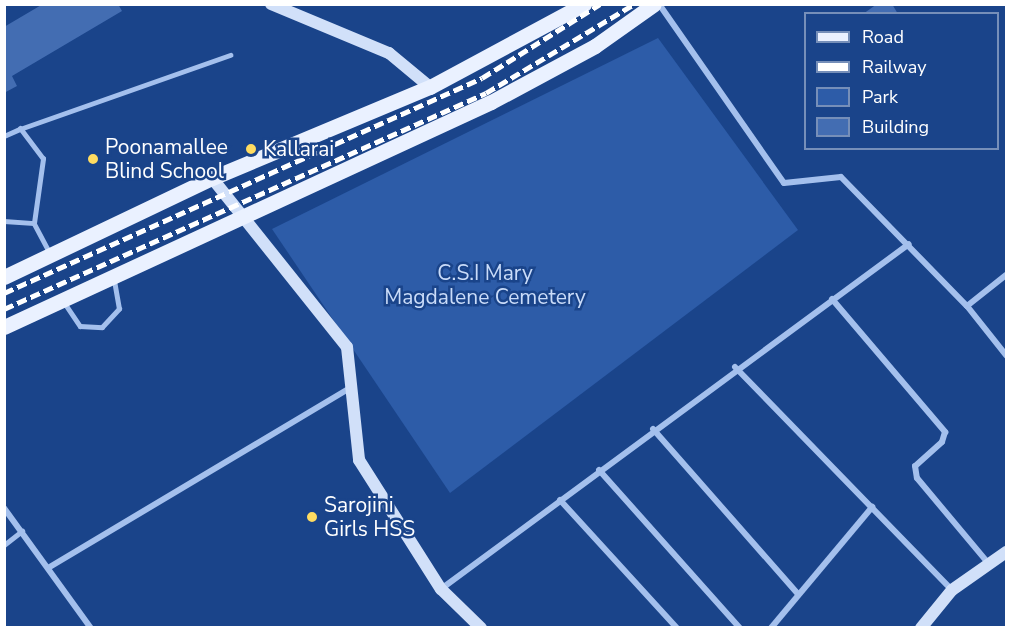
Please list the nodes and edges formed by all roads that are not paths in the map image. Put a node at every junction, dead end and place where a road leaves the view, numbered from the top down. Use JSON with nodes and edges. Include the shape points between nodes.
{"nodes":[{"id":1,"x":271,"y":4,"type":"edge"},
{"id":2,"x":584,"y":4,"type":"edge"},
{"id":3,"x":654,"y":4,"type":"edge"},
{"id":4,"x":659,"y":4,"type":"edge"},
{"id":5,"x":230,"y":55,"type":"dead end"},
{"id":6,"x":430,"y":87,"type":"junction"},
{"id":7,"x":20,"y":129,"type":"junction"},
{"id":8,"x":4,"y":136,"type":"edge"},
{"id":9,"x":212,"y":178,"type":"junction"},
{"id":10,"x":243,"y":214,"type":"junction"},
{"id":11,"x":4,"y":221,"type":"edge"},
{"id":12,"x":34,"y":223,"type":"junction"},
{"id":13,"x":909,"y":244,"type":"junction"},
{"id":14,"x":51,"y":255,"type":"junction"},
{"id":15,"x":1006,"y":275,"type":"edge"},
{"id":16,"x":4,"y":277,"type":"edge"},
{"id":17,"x":113,"y":277,"type":"junction"},
{"id":18,"x":832,"y":299,"type":"junction"},
{"id":19,"x":63,"y":300,"type":"junction"},
{"id":20,"x":967,"y":306,"type":"junction"},
{"id":21,"x":4,"y":327,"type":"edge"},
{"id":22,"x":1006,"y":355,"type":"edge"},
{"id":23,"x":735,"y":367,"type":"junction"},
{"id":24,"x":350,"y":388,"type":"junction"},
{"id":25,"x":653,"y":429,"type":"junction"},
{"id":26,"x":599,"y":470,"type":"junction"},
{"id":27,"x":560,"y":500,"type":"junction"},
{"id":28,"x":872,"y":507,"type":"junction"},
{"id":29,"x":4,"y":508,"type":"edge"},
{"id":30,"x":22,"y":531,"type":"junction"},
{"id":31,"x":4,"y":545,"type":"edge"},
{"id":32,"x":1006,"y":552,"type":"edge"},
{"id":33,"x":989,"y":564,"type":"junction"},
{"id":34,"x":48,"y":568,"type":"junction"},
{"id":35,"x":441,"y":589,"type":"junction"},
{"id":36,"x":952,"y":590,"type":"junction"},
{"id":37,"x":798,"y":594,"type":"junction"},
{"id":38,"x":91,"y":627,"type":"edge"},
{"id":39,"x":481,"y":627,"type":"edge"},
{"id":40,"x":676,"y":627,"type":"edge"},
{"id":41,"x":740,"y":627,"type":"edge"},
{"id":42,"x":771,"y":627,"type":"edge"},
{"id":43,"x":921,"y":627,"type":"edge"}],
"edges":[{"from":1,"to":6,"type":"street","via":[[389,53]]},
{"from":2,"to":6,"type":"main road"},
{"from":3,"to":10,"type":"main road","via":[[596,46],[491,102]]},
{"from":4,"to":13,"type":"street","via":[[784,183],[841,177]]},
{"from":5,"to":7,"type":"lane"},
{"from":6,"to":9,"type":"main road"},
{"from":7,"to":8,"type":"lane"},
{"from":7,"to":12,"type":"lane","via":[[43,159]]},
{"from":9,"to":10,"type":"street"},
{"from":9,"to":14,"type":"main road"},
{"from":10,"to":17,"type":"main road"},
{"from":10,"to":24,"type":"street","via":[[347,347]]},
{"from":11,"to":12,"type":"lane"},
{"from":12,"to":14,"type":"lane"},
{"from":13,"to":18,"type":"street"},
{"from":13,"to":20,"type":"street"},
{"from":14,"to":16,"type":"main road"},
{"from":15,"to":20,"type":"street"},
{"from":17,"to":19,"type":"main road"},
{"from":17,"to":19,"type":"lane","via":[[119,309],[116,319],[102,327],[80,326]]},
{"from":18,"to":23,"type":"street"},
{"from":18,"to":33,"type":"street","via":[[945,432],[942,442],[915,466],[917,478]]},
{"from":19,"to":21,"type":"main road"},
{"from":20,"to":22,"type":"street"},
{"from":23,"to":25,"type":"street"},
{"from":23,"to":28,"type":"street"},
{"from":24,"to":34,"type":"street"},
{"from":24,"to":35,"type":"street","via":[[359,460]]},
{"from":25,"to":26,"type":"street"},
{"from":25,"to":37,"type":"street"},
{"from":26,"to":27,"type":"street"},
{"from":26,"to":41,"type":"street"},
{"from":27,"to":35,"type":"street"},
{"from":27,"to":40,"type":"street"},
{"from":28,"to":36,"type":"street"},
{"from":28,"to":37,"type":"street"},
{"from":29,"to":30,"type":"street"},
{"from":30,"to":31,"type":"lane"},
{"from":30,"to":34,"type":"street"},
{"from":32,"to":33,"type":"street"},
{"from":33,"to":36,"type":"street"},
{"from":34,"to":38,"type":"street"},
{"from":35,"to":39,"type":"street"},
{"from":36,"to":43,"type":"street"},
{"from":37,"to":42,"type":"street"}]}
